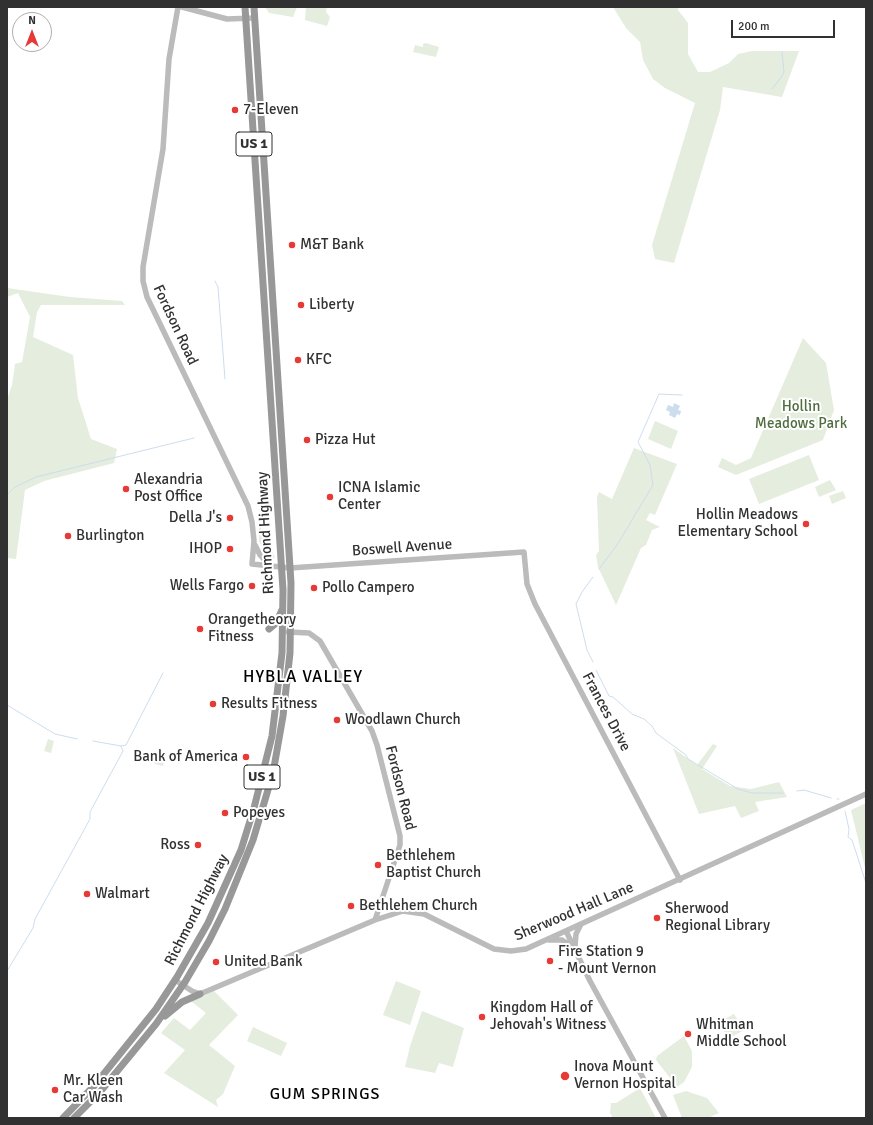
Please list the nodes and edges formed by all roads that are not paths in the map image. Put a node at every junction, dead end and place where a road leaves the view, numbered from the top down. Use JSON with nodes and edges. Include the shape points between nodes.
{"nodes":[{"id":1,"x":178,"y":7,"type":"edge"},
{"id":2,"x":182,"y":7,"type":"edge"},
{"id":3,"x":245,"y":7,"type":"edge"},
{"id":4,"x":254,"y":7,"type":"edge"},
{"id":5,"x":254,"y":18,"type":"junction"},
{"id":6,"x":246,"y":19,"type":"junction"},
{"id":7,"x":254,"y":541,"type":"junction"},
{"id":8,"x":524,"y":552,"type":"joint"},
{"id":9,"x":272,"y":567,"type":"junction"},
{"id":10,"x":282,"y":568,"type":"junction"},
{"id":11,"x":290,"y":568,"type":"junction"},
{"id":12,"x":284,"y":604,"type":"junction"},
{"id":13,"x":269,"y":629,"type":"dead end"},
{"id":14,"x":283,"y":632,"type":"junction"},
{"id":15,"x":291,"y":632,"type":"junction"},
{"id":16,"x":866,"y":794,"type":"edge"},
{"id":17,"x":680,"y":880,"type":"junction"},
{"id":18,"x":375,"y":920,"type":"junction"},
{"id":19,"x":581,"y":924,"type":"junction"},
{"id":20,"x":566,"y":931,"type":"junction"},
{"id":21,"x":547,"y":940,"type":"junction"},
{"id":22,"x":576,"y":950,"type":"junction"},
{"id":23,"x":176,"y":979,"type":"junction"},
{"id":24,"x":184,"y":984,"type":"junction"},
{"id":25,"x":208,"y":990,"type":"junction"},
{"id":26,"x":200,"y":994,"type":"junction"},
{"id":27,"x":156,"y":1024,"type":"junction"},
{"id":28,"x":63,"y":1118,"type":"edge"},
{"id":29,"x":74,"y":1118,"type":"edge"},
{"id":30,"x":665,"y":1118,"type":"edge"}],
"edges":[{"from":1,"to":7,"type":"street","name":"Fordson Road","via":[[168,67],[162,149],[143,281],[147,297],[248,506]]},
{"from":2,"to":6,"type":"street","via":[[227,19]]},
{"from":3,"to":6,"type":"highway","name":"Richmond Highway","number":"US 1"},
{"from":4,"to":5,"type":"highway","name":"Richmond Highway","number":"US 1"},
{"from":5,"to":6,"type":"street"},
{"from":5,"to":11,"type":"highway","name":"Richmond Highway","number":"US 1"},
{"from":6,"to":10,"type":"highway","name":"Richmond Highway","number":"US 1"},
{"from":7,"to":9,"type":"street","via":[[260,554]]},
{"from":7,"to":9,"type":"street","name":"Fordson Road","via":[[252,564]]},
{"from":8,"to":11,"type":"street","name":"Boswell Avenue"},
{"from":8,"to":17,"type":"street","name":"Frances Drive","via":[[527,584],[535,604]]},
{"from":9,"to":10,"type":"street","name":"Fordson Road"},
{"from":10,"to":11,"type":"street","name":"Boswell Avenue"},
{"from":10,"to":12,"type":"highway","name":"Richmond Highway","number":"US 1"},
{"from":11,"to":15,"type":"highway","name":"Richmond Highway","number":"US 1"},
{"from":12,"to":13,"type":"highway","via":[[279,618]]},
{"from":12,"to":14,"type":"highway","name":"Richmond Highway","number":"US 1"},
{"from":14,"to":15,"type":"street","name":"Fordson Road"},
{"from":14,"to":23,"type":"highway","name":"Richmond Highway","number":"US 1","via":[[272,736],[248,828],[218,903]]},
{"from":15,"to":18,"type":"street","name":"Fordson Road","via":[[309,633],[320,641],[372,731],[377,745],[400,836],[400,845]]},
{"from":15,"to":24,"type":"highway","name":"Richmond Highway","number":"US 1","via":[[283,716],[266,799],[253,840],[225,909]]},
{"from":16,"to":17,"type":"street","name":"Sherwood Hall Lane"},
{"from":17,"to":19,"type":"street","name":"Sherwood Hall Lane"},
{"from":18,"to":21,"type":"street","name":"Sherwood Hall Lane","via":[[395,912],[417,912],[499,950],[521,950]]},
{"from":18,"to":25,"type":"street","name":"Sherwood Hall Lane"},
{"from":19,"to":20,"type":"street","name":"Sherwood Hall Lane"},
{"from":19,"to":22,"type":"street","via":[[576,934]]},
{"from":20,"to":21,"type":"street","name":"Sherwood Hall Lane"},
{"from":20,"to":22,"type":"street"},
{"from":21,"to":22,"type":"street","via":[[562,940]]},
{"from":22,"to":30,"type":"street","via":[[590,981]]},
{"from":23,"to":24,"type":"street"},
{"from":23,"to":28,"type":"highway","name":"Richmond Highway","number":"US 1","via":[[122,1052]]},
{"from":24,"to":25,"type":"street","via":[[198,990]]},
{"from":24,"to":26,"type":"street"},
{"from":24,"to":27,"type":"highway","name":"Richmond Highway","number":"US 1"},
{"from":25,"to":26,"type":"street","name":"Sherwood Hall Lane"},
{"from":26,"to":27,"type":"highway","via":[[182,1002]]},
{"from":27,"to":29,"type":"highway","name":"Richmond Highway","number":"US 1","via":[[100,1092]]}]}
